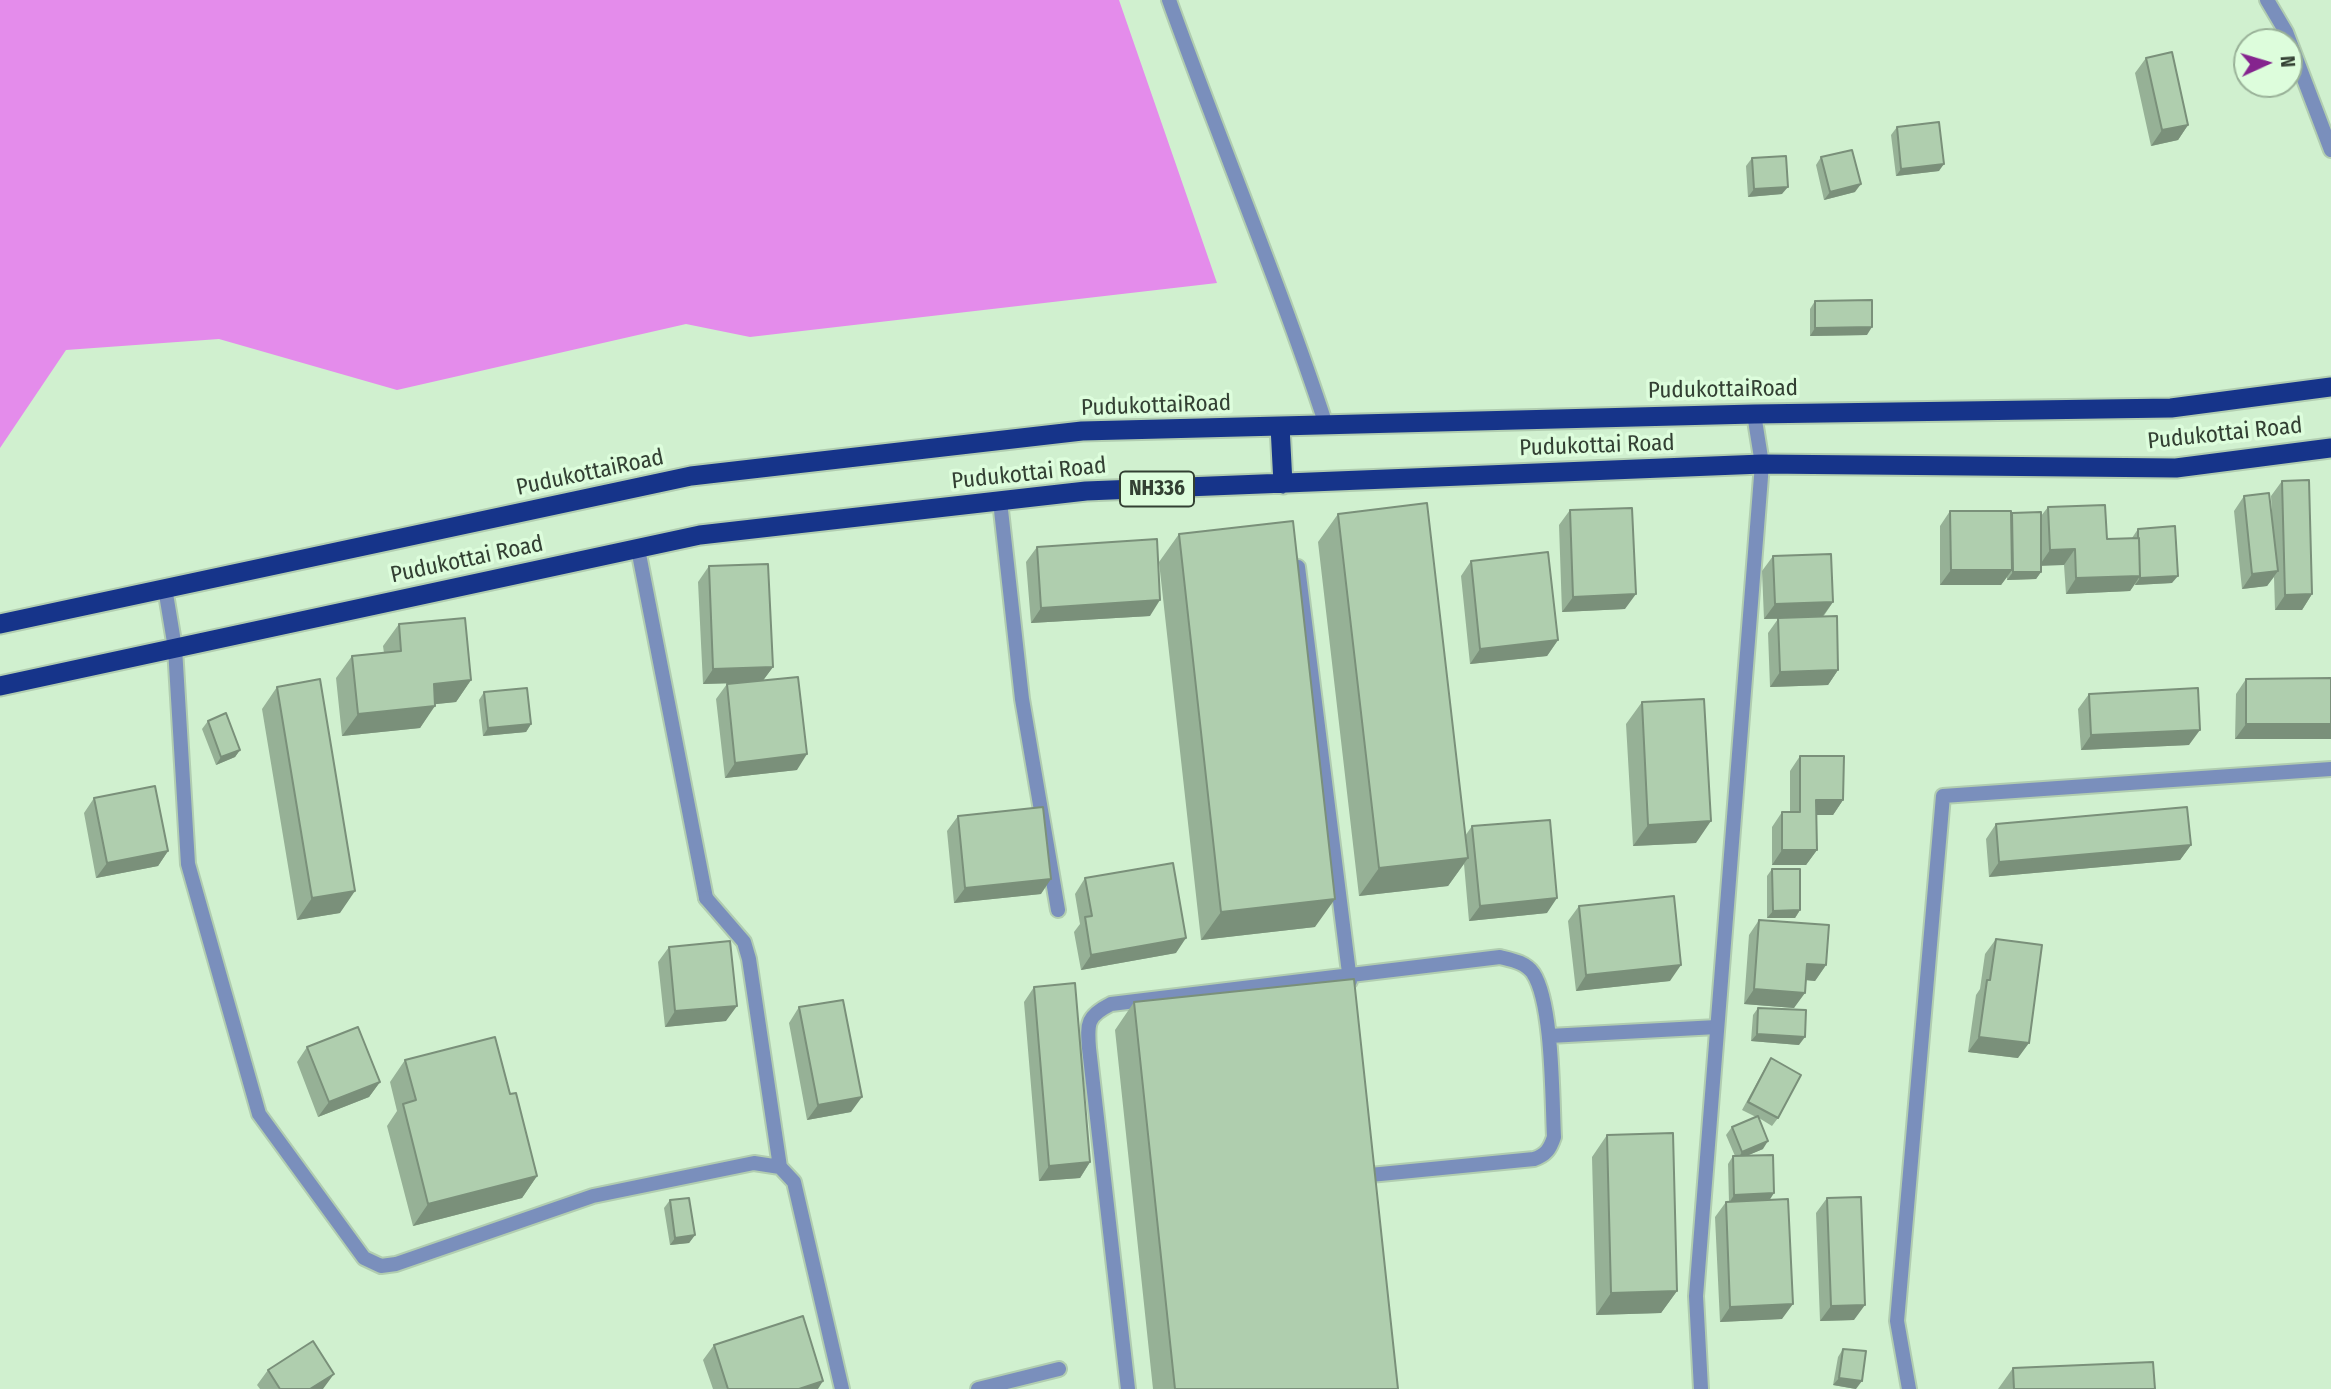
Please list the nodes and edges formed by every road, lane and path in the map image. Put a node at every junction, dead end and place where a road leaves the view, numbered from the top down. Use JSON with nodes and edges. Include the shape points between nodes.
{"nodes":[{"id":1,"x":1169,"y":0,"type":"edge"},
{"id":2,"x":2267,"y":0,"type":"edge"},
{"id":3,"x":2331,"y":150,"type":"edge"},
{"id":4,"x":2331,"y":387,"type":"edge"},
{"id":5,"x":1754,"y":414,"type":"junction"},
{"id":6,"x":1325,"y":425,"type":"junction"},
{"id":7,"x":1280,"y":426,"type":"junction"},
{"id":8,"x":2331,"y":448,"type":"edge"},
{"id":9,"x":1762,"y":464,"type":"junction"},
{"id":10,"x":1283,"y":484,"type":"junction"},
{"id":11,"x":999,"y":501,"type":"junction"},
{"id":12,"x":638,"y":548,"type":"junction"},
{"id":13,"x":1296,"y":555,"type":"edge"},
{"id":14,"x":165,"y":588,"type":"junction"},
{"id":15,"x":0,"y":624,"type":"edge"},
{"id":16,"x":175,"y":648,"type":"junction"},
{"id":17,"x":0,"y":686,"type":"edge"},
{"id":18,"x":2331,"y":769,"type":"edge"},
{"id":19,"x":1058,"y":910,"type":"dead end"},
{"id":20,"x":1349,"y":974,"type":"junction"},
{"id":21,"x":1352,"y":1001,"type":"edge"},
{"id":22,"x":1717,"y":1027,"type":"junction"},
{"id":23,"x":1549,"y":1036,"type":"junction"},
{"id":24,"x":780,"y":1167,"type":"junction"},
{"id":25,"x":1370,"y":1175,"type":"edge"},
{"id":26,"x":1059,"y":1368,"type":"dead end"},
{"id":27,"x":842,"y":1389,"type":"edge"},
{"id":28,"x":978,"y":1389,"type":"edge"},
{"id":29,"x":1128,"y":1389,"type":"edge"},
{"id":30,"x":1701,"y":1389,"type":"edge"},
{"id":31,"x":1909,"y":1389,"type":"edge"}],
"edges":[{"from":1,"to":6,"type":"street"},
{"from":2,"to":3,"type":"street","via":[[2286,32]]},
{"from":4,"to":5,"type":"highway","name":"PudukottaiRoad","via":[[2171,408]]},
{"from":5,"to":6,"type":"highway","name":"PudukottaiRoad"},
{"from":5,"to":9,"type":"street"},
{"from":6,"to":7,"type":"highway","name":"PudukottaiRoad"},
{"from":7,"to":10,"type":"highway"},
{"from":7,"to":14,"type":"highway","name":"PudukottaiRoad","via":[[1082,432],[691,477]]},
{"from":8,"to":9,"type":"highway","name":"Pudukottai Road","number":"NH336","via":[[2176,468]]},
{"from":9,"to":10,"type":"highway","name":"Pudukottai Road","number":"NH336"},
{"from":9,"to":22,"type":"street"},
{"from":10,"to":11,"type":"highway","name":"Pudukottai Road","number":"NH336","via":[[1086,491]]},
{"from":11,"to":12,"type":"highway","name":"Pudukottai Road","number":"NH336","via":[[700,535]]},
{"from":11,"to":19,"type":"street","via":[[1022,699]]},
{"from":12,"to":16,"type":"highway","name":"Pudukottai Road","number":"NH336"},
{"from":12,"to":24,"type":"street","via":[[706,898],[744,942],[749,959]]},
{"from":13,"to":20,"type":"street"},
{"from":14,"to":15,"type":"highway","name":"PudukottaiRoad"},
{"from":14,"to":16,"type":"street"},
{"from":16,"to":17,"type":"highway","name":"Pudukottai Road","number":"NH336"},
{"from":16,"to":24,"type":"street","via":[[188,864],[259,1114],[364,1258],[382,1266],[396,1264],[593,1196],[754,1163]]},
{"from":18,"to":31,"type":"street","via":[[1943,796],[1897,1321]]},
{"from":20,"to":21,"type":"street"},
{"from":20,"to":23,"type":"street","via":[[1500,957],[1519,961],[1532,971],[1540,986]]},
{"from":20,"to":29,"type":"street","via":[[1111,1004],[1095,1012],[1088,1027],[1089,1048]]},
{"from":22,"to":23,"type":"street"},
{"from":22,"to":30,"type":"street","via":[[1696,1296]]},
{"from":23,"to":25,"type":"street","via":[[1554,1137],[1544,1156]]},
{"from":24,"to":27,"type":"street","via":[[794,1182]]},
{"from":26,"to":28,"type":"street"}]}
